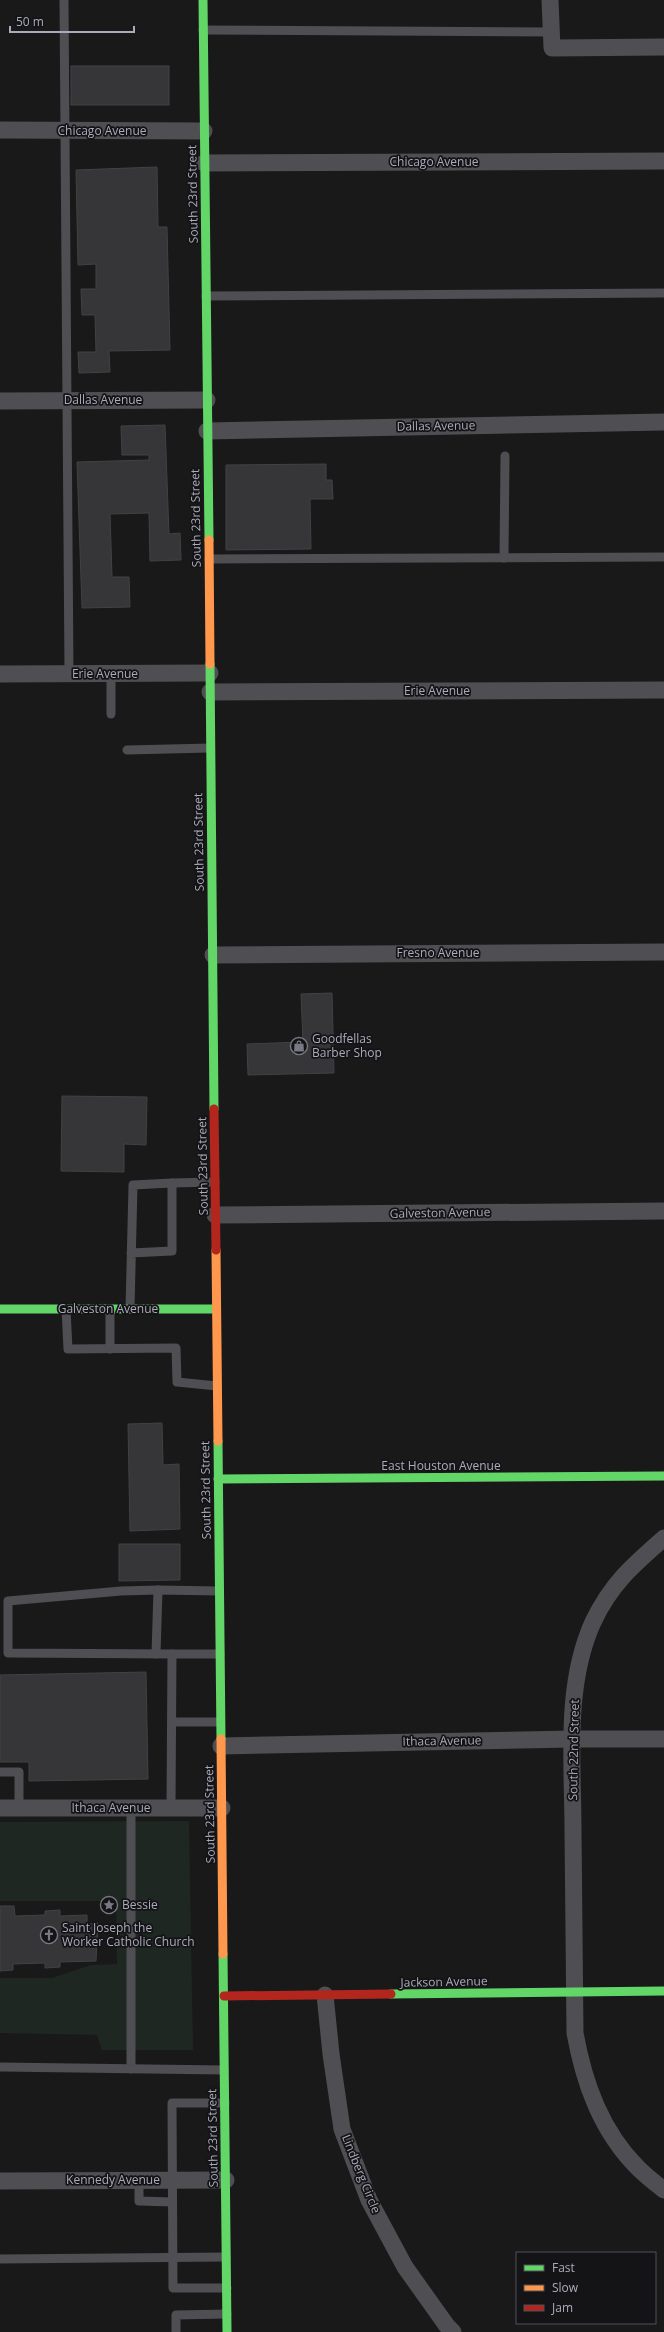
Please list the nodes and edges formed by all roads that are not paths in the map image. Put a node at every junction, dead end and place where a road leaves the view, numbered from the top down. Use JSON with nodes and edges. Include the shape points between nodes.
{"nodes":[{"id":1,"x":64,"y":0,"type":"edge"},
{"id":2,"x":203,"y":0,"type":"edge"},
{"id":3,"x":550,"y":0,"type":"edge"},
{"id":4,"x":203,"y":30,"type":"junction"},
{"id":5,"x":552,"y":40,"type":"junction"},
{"id":6,"x":664,"y":47,"type":"edge"},
{"id":7,"x":0,"y":130,"type":"edge"},
{"id":8,"x":65,"y":130,"type":"junction"},
{"id":9,"x":204,"y":131,"type":"junction"},
{"id":10,"x":664,"y":161,"type":"edge"},
{"id":11,"x":204,"y":163,"type":"junction"},
{"id":12,"x":664,"y":293,"type":"edge"},
{"id":13,"x":206,"y":296,"type":"junction"},
{"id":14,"x":67,"y":400,"type":"junction"},
{"id":15,"x":207,"y":400,"type":"junction"},
{"id":16,"x":0,"y":401,"type":"edge"},
{"id":17,"x":664,"y":422,"type":"edge"},
{"id":18,"x":207,"y":431,"type":"junction"},
{"id":19,"x":505,"y":456,"type":"dead end"},
{"id":20,"x":504,"y":558,"type":"junction"},
{"id":21,"x":664,"y":558,"type":"edge"},
{"id":22,"x":209,"y":559,"type":"junction"},
{"id":23,"x":210,"y":673,"type":"junction"},
{"id":24,"x":0,"y":674,"type":"edge"},
{"id":25,"x":69,"y":674,"type":"junction"},
{"id":26,"x":111,"y":674,"type":"junction"},
{"id":27,"x":664,"y":690,"type":"edge"},
{"id":28,"x":210,"y":692,"type":"junction"},
{"id":29,"x":111,"y":714,"type":"dead end"},
{"id":30,"x":210,"y":748,"type":"junction"},
{"id":31,"x":127,"y":750,"type":"dead end"},
{"id":32,"x":664,"y":952,"type":"edge"},
{"id":33,"x":213,"y":955,"type":"junction"},
{"id":34,"x":215,"y":1182,"type":"junction"},
{"id":35,"x":172,"y":1183,"type":"junction"},
{"id":36,"x":664,"y":1210,"type":"edge"},
{"id":37,"x":215,"y":1215,"type":"junction"},
{"id":38,"x":131,"y":1253,"type":"junction"},
{"id":39,"x":0,"y":1309,"type":"edge"},
{"id":40,"x":66,"y":1309,"type":"junction"},
{"id":41,"x":110,"y":1309,"type":"junction"},
{"id":42,"x":130,"y":1309,"type":"junction"},
{"id":43,"x":216,"y":1309,"type":"junction"},
{"id":44,"x":110,"y":1349,"type":"junction"},
{"id":45,"x":217,"y":1386,"type":"junction"},
{"id":46,"x":664,"y":1476,"type":"edge"},
{"id":47,"x":218,"y":1479,"type":"junction"},
{"id":48,"x":664,"y":1538,"type":"edge"},
{"id":49,"x":158,"y":1590,"type":"junction"},
{"id":50,"x":219,"y":1591,"type":"junction"},
{"id":51,"x":4,"y":1653,"type":"edge"},
{"id":52,"x":156,"y":1654,"type":"junction"},
{"id":53,"x":172,"y":1654,"type":"junction"},
{"id":54,"x":220,"y":1654,"type":"junction"},
{"id":55,"x":172,"y":1722,"type":"junction"},
{"id":56,"x":221,"y":1722,"type":"junction"},
{"id":57,"x":572,"y":1739,"type":"junction"},
{"id":58,"x":664,"y":1739,"type":"edge"},
{"id":59,"x":221,"y":1746,"type":"junction"},
{"id":60,"x":0,"y":1772,"type":"edge"},
{"id":61,"x":0,"y":1808,"type":"edge"},
{"id":62,"x":19,"y":1808,"type":"junction"},
{"id":63,"x":131,"y":1808,"type":"junction"},
{"id":64,"x":172,"y":1808,"type":"junction"},
{"id":65,"x":222,"y":1808,"type":"junction"},
{"id":66,"x":664,"y":1991,"type":"edge"},
{"id":67,"x":575,"y":1992,"type":"junction"},
{"id":68,"x":326,"y":1995,"type":"junction"},
{"id":69,"x":224,"y":1996,"type":"junction"},
{"id":70,"x":0,"y":2067,"type":"edge"},
{"id":71,"x":131,"y":2069,"type":"junction"},
{"id":72,"x":224,"y":2070,"type":"junction"},
{"id":73,"x":225,"y":2103,"type":"junction"},
{"id":74,"x":140,"y":2180,"type":"junction"},
{"id":75,"x":171,"y":2180,"type":"junction"},
{"id":76,"x":226,"y":2180,"type":"junction"},
{"id":77,"x":0,"y":2181,"type":"edge"},
{"id":78,"x":664,"y":2190,"type":"edge"},
{"id":79,"x":172,"y":2202,"type":"junction"},
{"id":80,"x":172,"y":2258,"type":"junction"},
{"id":81,"x":226,"y":2258,"type":"junction"},
{"id":82,"x":0,"y":2259,"type":"edge"},
{"id":83,"x":227,"y":2288,"type":"junction"},
{"id":84,"x":227,"y":2314,"type":"junction"},
{"id":85,"x":176,"y":2332,"type":"edge"},
{"id":86,"x":227,"y":2332,"type":"edge"},
{"id":87,"x":453,"y":2332,"type":"edge"}],
"edges":[{"from":1,"to":8,"type":"lane"},
{"from":2,"to":4,"type":"main road","name":"South 23rd Street"},
{"from":3,"to":5,"type":"street"},
{"from":4,"to":5,"type":"lane"},
{"from":4,"to":9,"type":"main road","name":"South 23rd Street"},
{"from":5,"to":6,"type":"street"},
{"from":7,"to":8,"type":"street","name":"Chicago Avenue"},
{"from":8,"to":9,"type":"street","name":"Chicago Avenue"},
{"from":8,"to":14,"type":"lane"},
{"from":9,"to":11,"type":"main road","name":"South 23rd Street"},
{"from":10,"to":11,"type":"street","name":"Chicago Avenue"},
{"from":11,"to":13,"type":"main road","name":"South 23rd Street"},
{"from":12,"to":13,"type":"lane"},
{"from":13,"to":15,"type":"main road","name":"South 23rd Street"},
{"from":14,"to":15,"type":"street","name":"Dallas Avenue"},
{"from":14,"to":16,"type":"street","name":"Dallas Avenue"},
{"from":14,"to":25,"type":"lane"},
{"from":15,"to":18,"type":"main road","name":"South 23rd Street"},
{"from":17,"to":18,"type":"street","name":"Dallas Avenue"},
{"from":18,"to":22,"type":"main road","name":"South 23rd Street"},
{"from":19,"to":20,"type":"lane"},
{"from":20,"to":21,"type":"lane"},
{"from":20,"to":22,"type":"lane"},
{"from":22,"to":23,"type":"main road","name":"South 23rd Street"},
{"from":23,"to":26,"type":"street","name":"Erie Avenue"},
{"from":23,"to":28,"type":"main road","name":"South 23rd Street"},
{"from":24,"to":25,"type":"street","name":"Erie Avenue"},
{"from":25,"to":26,"type":"street","name":"Erie Avenue"},
{"from":26,"to":29,"type":"lane"},
{"from":27,"to":28,"type":"street","name":"Erie Avenue"},
{"from":28,"to":30,"type":"main road","name":"South 23rd Street"},
{"from":30,"to":31,"type":"lane"},
{"from":30,"to":33,"type":"main road","name":"South 23rd Street"},
{"from":32,"to":33,"type":"street","name":"Fresno Avenue"},
{"from":33,"to":34,"type":"main road","name":"South 23rd Street"},
{"from":34,"to":35,"type":"lane"},
{"from":34,"to":37,"type":"main road","name":"South 23rd Street"},
{"from":35,"to":38,"type":"lane","via":[[133,1185]]},
{"from":35,"to":38,"type":"lane","via":[[172,1251]]},
{"from":36,"to":37,"type":"street","name":"Galveston Avenue"},
{"from":37,"to":43,"type":"main road","name":"South 23rd Street"},
{"from":38,"to":42,"type":"lane"},
{"from":39,"to":40,"type":"main road","name":"Galveston Avenue"},
{"from":40,"to":41,"type":"main road","name":"Galveston Avenue"},
{"from":40,"to":44,"type":"lane","via":[[68,1349]]},
{"from":41,"to":42,"type":"main road","name":"Galveston Avenue"},
{"from":41,"to":44,"type":"lane"},
{"from":42,"to":43,"type":"main road","name":"Galveston Avenue"},
{"from":43,"to":45,"type":"main road","name":"South 23rd Street"},
{"from":44,"to":45,"type":"lane","via":[[176,1348],[177,1382]]},
{"from":45,"to":47,"type":"main road","name":"South 23rd Street"},
{"from":46,"to":47,"type":"main road","name":"East Houston Avenue"},
{"from":47,"to":50,"type":"main road","name":"South 23rd Street"},
{"from":48,"to":57,"type":"street","name":"South 22nd Street","via":[[622,1576],[605,1598],[593,1623],[580,1656]]},
{"from":49,"to":50,"type":"lane"},
{"from":49,"to":51,"type":"lane","via":[[8,1601]]},
{"from":49,"to":52,"type":"lane"},
{"from":50,"to":54,"type":"main road","name":"South 23rd Street"},
{"from":51,"to":52,"type":"lane"},
{"from":52,"to":53,"type":"lane"},
{"from":53,"to":54,"type":"lane"},
{"from":53,"to":55,"type":"lane"},
{"from":54,"to":56,"type":"main road","name":"South 23rd Street"},
{"from":55,"to":56,"type":"lane"},
{"from":55,"to":64,"type":"lane"},
{"from":56,"to":59,"type":"main road","name":"South 23rd Street"},
{"from":57,"to":58,"type":"street","name":"Ithaca Avenue"},
{"from":57,"to":59,"type":"street","name":"Ithaca Avenue"},
{"from":57,"to":67,"type":"street","name":"South 22nd Street"},
{"from":59,"to":65,"type":"main road","name":"South 23rd Street"},
{"from":60,"to":62,"type":"lane","via":[[19,1772]]},
{"from":61,"to":62,"type":"street","name":"Ithaca Avenue"},
{"from":62,"to":63,"type":"street","name":"Ithaca Avenue"},
{"from":63,"to":64,"type":"street","name":"Ithaca Avenue"},
{"from":63,"to":71,"type":"lane"},
{"from":64,"to":65,"type":"street","name":"Ithaca Avenue"},
{"from":65,"to":69,"type":"main road","name":"South 23rd Street"},
{"from":66,"to":67,"type":"main road","name":"Jackson Avenue"},
{"from":67,"to":68,"type":"main road","name":"Jackson Avenue"},
{"from":67,"to":78,"type":"street","name":"South 22nd Street","via":[[575,2033],[581,2064],[592,2097],[610,2133],[638,2168]]},
{"from":68,"to":69,"type":"main road","name":"Jackson Avenue"},
{"from":68,"to":87,"type":"street","name":"Lindberg Circle","via":[[331,2054],[342,2129],[369,2200],[405,2267]]},
{"from":69,"to":72,"type":"main road","name":"South 23rd Street"},
{"from":70,"to":71,"type":"lane"},
{"from":71,"to":72,"type":"lane"},
{"from":72,"to":73,"type":"main road","name":"South 23rd Street"},
{"from":73,"to":75,"type":"lane","via":[[172,2103]]},
{"from":73,"to":76,"type":"main road","name":"South 23rd Street"},
{"from":74,"to":75,"type":"street","name":"Kennedy Avenue"},
{"from":74,"to":77,"type":"street","name":"Kennedy Avenue"},
{"from":74,"to":79,"type":"lane","via":[[139,2201]]},
{"from":75,"to":76,"type":"street","name":"Kennedy Avenue"},
{"from":75,"to":79,"type":"lane"},
{"from":76,"to":81,"type":"main road","name":"South 23rd Street"},
{"from":79,"to":80,"type":"lane"},
{"from":80,"to":81,"type":"lane"},
{"from":80,"to":82,"type":"lane"},
{"from":80,"to":83,"type":"lane","via":[[173,2288]]},
{"from":81,"to":83,"type":"main road","name":"South 23rd Street"},
{"from":83,"to":84,"type":"main road","name":"South 23rd Street"},
{"from":84,"to":85,"type":"lane","via":[[176,2315]]},
{"from":84,"to":86,"type":"main road","name":"South 23rd Street"}]}
